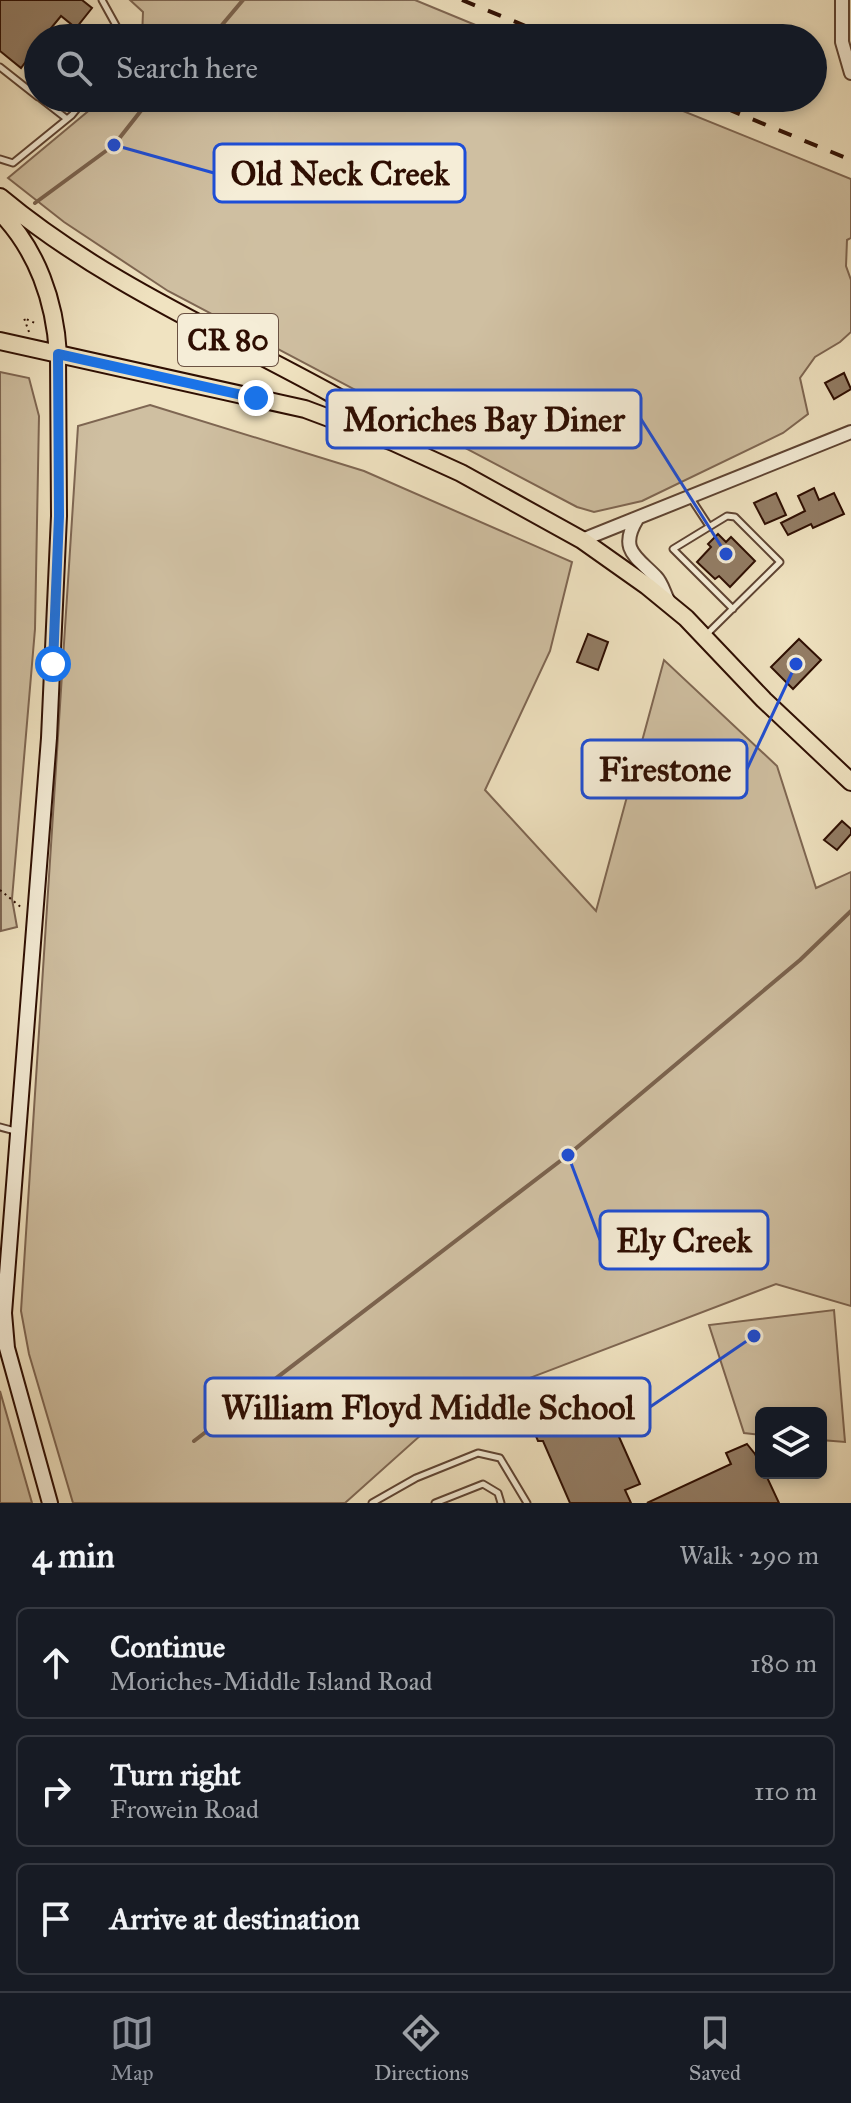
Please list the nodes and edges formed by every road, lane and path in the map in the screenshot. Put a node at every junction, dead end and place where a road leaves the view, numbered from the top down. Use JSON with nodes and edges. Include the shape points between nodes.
{"nodes":[{"id":1,"x":102,"y":0,"type":"edge"},
{"id":2,"x":842,"y":0,"type":"edge"},
{"id":3,"x":115,"y":24,"type":"edge"},
{"id":4,"x":0,"y":67,"type":"edge"},
{"id":5,"x":851,"y":73,"type":"edge"},
{"id":6,"x":24,"y":85,"type":"edge"},
{"id":7,"x":58,"y":112,"type":"edge"},
{"id":8,"x":73,"y":112,"type":"edge"},
{"id":9,"x":67,"y":119,"type":"junction"},
{"id":10,"x":0,"y":159,"type":"edge"},
{"id":11,"x":0,"y":197,"type":"edge"},
{"id":12,"x":0,"y":212,"type":"edge"},
{"id":13,"x":37,"y":324,"type":"dead end"},
{"id":14,"x":29,"y":332,"type":"dead end"},
{"id":15,"x":0,"y":341,"type":"edge"},
{"id":16,"x":58,"y":354,"type":"junction"},
{"id":17,"x":851,"y":432,"type":"edge"},
{"id":18,"x":461,"y":473,"type":"junction"},
{"id":19,"x":690,"y":496,"type":"junction"},
{"id":20,"x":637,"y":519,"type":"junction"},
{"id":21,"x":709,"y":526,"type":"junction"},
{"id":22,"x":582,"y":540,"type":"junction"},
{"id":23,"x":669,"y":605,"type":"junction"},
{"id":24,"x":733,"y":609,"type":"junction"},
{"id":25,"x":703,"y":637,"type":"junction"},
{"id":26,"x":851,"y":782,"type":"edge"},
{"id":27,"x":0,"y":890,"type":"edge"},
{"id":28,"x":27,"y":911,"type":"dead end"},
{"id":29,"x":0,"y":1127,"type":"edge"},
{"id":30,"x":17,"y":1131,"type":"junction"},
{"id":31,"x":50,"y":1503,"type":"edge"},
{"id":32,"x":372,"y":1503,"type":"edge"},
{"id":33,"x":435,"y":1503,"type":"edge"},
{"id":34,"x":501,"y":1503,"type":"edge"},
{"id":35,"x":527,"y":1503,"type":"edge"}],
"edges":[{"from":1,"to":3,"type":"lane"},
{"from":2,"to":5,"type":"street","via":[[842,42]]},
{"from":4,"to":6,"type":"lane"},
{"from":7,"to":9,"type":"lane"},
{"from":8,"to":9,"type":"lane"},
{"from":9,"to":10,"type":"lane","via":[[13,163]]},
{"from":11,"to":18,"type":"main road","number":"CR 80","via":[[104,272],[392,429]]},
{"from":12,"to":16,"type":"main road","via":[[38,265],[56,325]]},
{"from":13,"to":14,"type":"path","via":[[24,318]]},
{"from":15,"to":16,"type":"main road"},
{"from":16,"to":18,"type":"main road","number":"CR 80","via":[[305,409]]},
{"from":16,"to":30,"type":"main road","via":[[59,516],[50,724]]},
{"from":17,"to":19,"type":"street"},
{"from":18,"to":22,"type":"main road","number":"CR 80"},
{"from":19,"to":20,"type":"street"},
{"from":19,"to":21,"type":"lane"},
{"from":20,"to":22,"type":"street"},
{"from":20,"to":23,"type":"street","via":[[628,542],[659,580]]},
{"from":21,"to":24,"type":"lane","via":[[673,549]]},
{"from":21,"to":24,"type":"lane","via":[[735,517],[780,562]]},
{"from":22,"to":23,"type":"main road","number":"CR 80"},
{"from":23,"to":25,"type":"main road","number":"CR 80"},
{"from":24,"to":25,"type":"lane"},
{"from":25,"to":26,"type":"main road","number":"CR 80"},
{"from":27,"to":28,"type":"path"},
{"from":29,"to":30,"type":"lane"},
{"from":30,"to":31,"type":"main road","via":[[5,1336]]},
{"from":32,"to":35,"type":"lane","via":[[478,1453],[500,1458]]},
{"from":33,"to":34,"type":"lane","via":[[483,1484],[498,1493]]}]}
